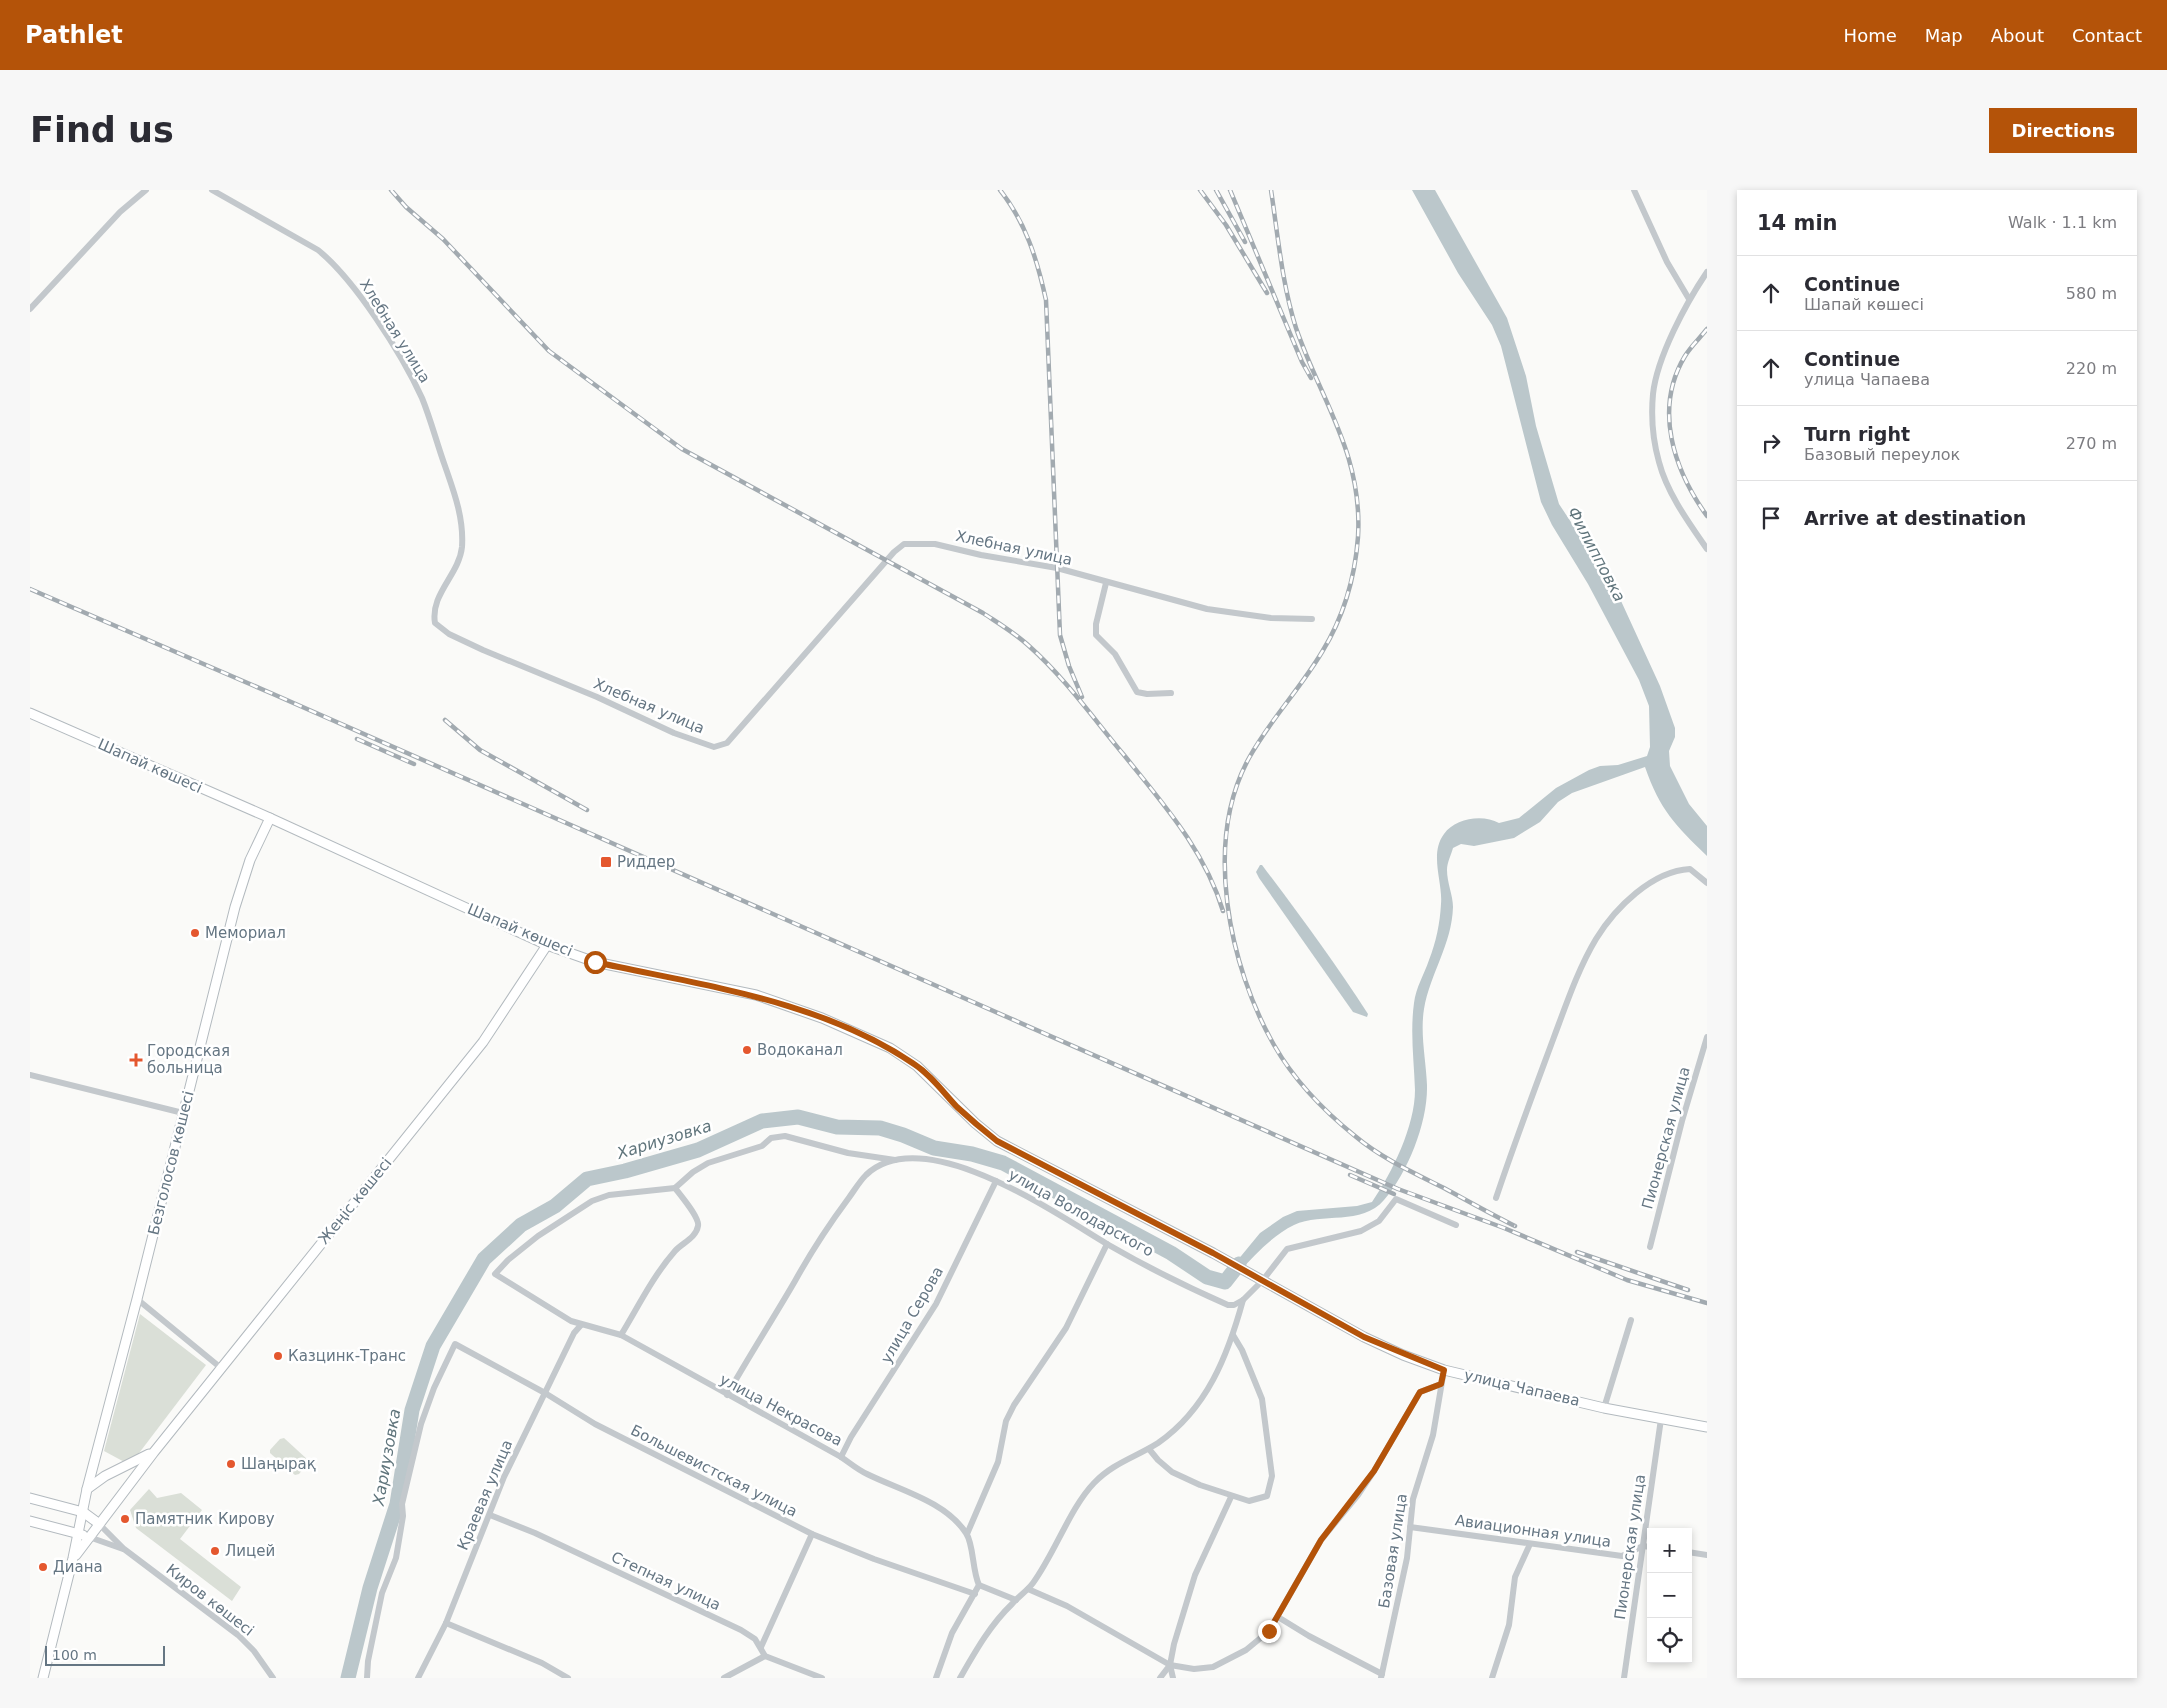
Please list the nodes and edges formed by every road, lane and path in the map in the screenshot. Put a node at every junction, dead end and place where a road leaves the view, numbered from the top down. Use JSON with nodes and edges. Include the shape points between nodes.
{"nodes":[{"id":1,"x":146,"y":190,"type":"edge"},
{"id":2,"x":212,"y":190,"type":"edge"},
{"id":3,"x":1634,"y":190,"type":"edge"},
{"id":4,"x":1707,"y":272,"type":"edge"},
{"id":5,"x":1689,"y":299,"type":"junction"},
{"id":6,"x":30,"y":310,"type":"edge"},
{"id":7,"x":1707,"y":549,"type":"edge"},
{"id":8,"x":1106,"y":583,"type":"junction"},
{"id":9,"x":1312,"y":619,"type":"dead end"},
{"id":10,"x":1171,"y":694,"type":"dead end"},
{"id":11,"x":30,"y":714,"type":"edge"},
{"id":12,"x":270,"y":818,"type":"junction"},
{"id":13,"x":1707,"y":883,"type":"edge"},
{"id":14,"x":547,"y":944,"type":"junction"},
{"id":15,"x":1707,"y":1037,"type":"edge"},
{"id":16,"x":30,"y":1075,"type":"edge"},
{"id":17,"x":183,"y":1113,"type":"junction"},
{"id":18,"x":895,"y":1160,"type":"junction"},
{"id":19,"x":996,"y":1180,"type":"junction"},
{"id":20,"x":675,"y":1188,"type":"junction"},
{"id":21,"x":1496,"y":1198,"type":"dead end"},
{"id":22,"x":1456,"y":1225,"type":"dead end"},
{"id":23,"x":1108,"y":1244,"type":"junction"},
{"id":24,"x":1650,"y":1247,"type":"dead end"},
{"id":25,"x":1213,"y":1253,"type":"joint"},
{"id":26,"x":1263,"y":1280,"type":"junction"},
{"id":27,"x":137,"y":1299,"type":"junction"},
{"id":28,"x":1243,"y":1300,"type":"junction"},
{"id":29,"x":1631,"y":1320,"type":"dead end"},
{"id":30,"x":581,"y":1325,"type":"junction"},
{"id":31,"x":1233,"y":1334,"type":"junction"},
{"id":32,"x":621,"y":1335,"type":"junction"},
{"id":33,"x":221,"y":1368,"type":"junction"},
{"id":34,"x":1444,"y":1370,"type":"junction"},
{"id":35,"x":1441,"y":1384,"type":"junction"},
{"id":36,"x":545,"y":1393,"type":"junction"},
{"id":37,"x":727,"y":1395,"type":"junction"},
{"id":38,"x":1604,"y":1408,"type":"junction"},
{"id":39,"x":1661,"y":1419,"type":"junction"},
{"id":40,"x":1707,"y":1427,"type":"edge"},
{"id":41,"x":1149,"y":1449,"type":"junction"},
{"id":42,"x":154,"y":1452,"type":"junction"},
{"id":43,"x":841,"y":1457,"type":"junction"},
{"id":44,"x":87,"y":1489,"type":"junction"},
{"id":45,"x":1231,"y":1497,"type":"junction"},
{"id":46,"x":30,"y":1498,"type":"edge"},
{"id":47,"x":83,"y":1512,"type":"junction"},
{"id":48,"x":490,"y":1515,"type":"junction"},
{"id":49,"x":30,"y":1521,"type":"edge"},
{"id":50,"x":98,"y":1524,"type":"junction"},
{"id":51,"x":1410,"y":1527,"type":"junction"},
{"id":52,"x":78,"y":1533,"type":"junction"},
{"id":53,"x":812,"y":1534,"type":"junction"},
{"id":54,"x":967,"y":1534,"type":"junction"},
{"id":55,"x":89,"y":1537,"type":"junction"},
{"id":56,"x":1530,"y":1544,"type":"junction"},
{"id":57,"x":1643,"y":1546,"type":"junction"},
{"id":58,"x":1647,"y":1546,"type":"edge"},
{"id":59,"x":124,"y":1550,"type":"junction"},
{"id":60,"x":1692,"y":1553,"type":"edge"},
{"id":61,"x":1707,"y":1555,"type":"edge"},
{"id":62,"x":74,"y":1558,"type":"junction"},
{"id":63,"x":979,"y":1585,"type":"junction"},
{"id":64,"x":1028,"y":1589,"type":"junction"},
{"id":65,"x":975,"y":1594,"type":"junction"},
{"id":66,"x":1016,"y":1600,"type":"junction"},
{"id":67,"x":1278,"y":1617,"type":"junction"},
{"id":68,"x":446,"y":1623,"type":"junction"},
{"id":69,"x":761,"y":1647,"type":"junction"},
{"id":70,"x":765,"y":1656,"type":"junction"},
{"id":71,"x":1170,"y":1665,"type":"junction"},
{"id":72,"x":1382,"y":1676,"type":"edge"},
{"id":73,"x":43,"y":1678,"type":"edge"},
{"id":74,"x":273,"y":1678,"type":"edge"},
{"id":75,"x":367,"y":1678,"type":"edge"},
{"id":76,"x":418,"y":1678,"type":"edge"},
{"id":77,"x":568,"y":1678,"type":"edge"},
{"id":78,"x":724,"y":1678,"type":"edge"},
{"id":79,"x":822,"y":1678,"type":"edge"},
{"id":80,"x":936,"y":1678,"type":"edge"},
{"id":81,"x":960,"y":1678,"type":"edge"},
{"id":82,"x":1160,"y":1678,"type":"edge"},
{"id":83,"x":1174,"y":1678,"type":"edge"},
{"id":84,"x":1492,"y":1678,"type":"edge"},
{"id":85,"x":1624,"y":1678,"type":"edge"}],
"edges":[{"from":1,"to":6,"type":"street","via":[[120,212]]},
{"from":2,"to":8,"type":"street","name":"Хлебная улица","via":[[318,250],[347,277],[362,299],[422,398],[463,523],[462,549],[454,572],[432,611],[434,623],[449,634],[528,670],[714,747],[727,743],[742,728],[904,544],[935,544],[1057,568]]},
{"from":3,"to":5,"type":"street","via":[[1667,262]]},
{"from":4,"to":5,"type":"street"},
{"from":5,"to":7,"type":"street","via":[[1661,363],[1653,393],[1653,431],[1659,464],[1672,493]]},
{"from":8,"to":9,"type":"street","name":"Хлебная улица","via":[[1207,609],[1272,618]]},
{"from":8,"to":10,"type":"street","via":[[1096,635],[1115,654],[1137,692]]},
{"from":11,"to":12,"type":"street","name":"Шапай көшесі"},
{"from":12,"to":14,"type":"street","name":"Шапай көшесі"},
{"from":12,"to":17,"type":"street","name":"Безголосов көшесі","via":[[250,860],[235,906]]},
{"from":13,"to":21,"type":"street","via":[[1690,870],[1675,870],[1660,877],[1613,917],[1596,939],[1558,1026]]},
{"from":14,"to":25,"type":"street","name":"Шапай көшесі","via":[[595,962],[756,995],[822,1018],[890,1048],[917,1066],[962,1112],[997,1141]]},
{"from":14,"to":33,"type":"street","name":"Жеңіс көшесі","via":[[483,1042]]},
{"from":15,"to":24,"type":"street","name":"Пионерская улица"},
{"from":16,"to":17,"type":"street"},
{"from":17,"to":27,"type":"street","name":"Безголосов көшесі"},
{"from":18,"to":19,"type":"street","name":"улица Володарского","via":[[911,1158],[940,1162]]},
{"from":18,"to":20,"type":"street","via":[[848,1154],[785,1136],[771,1138],[762,1146],[708,1163]]},
{"from":18,"to":37,"type":"street","name":"улица Володарского","via":[[866,1175],[819,1237]]},
{"from":19,"to":23,"type":"street","name":"улица Володарского"},
{"from":19,"to":43,"type":"street","name":"улица Серова","via":[[936,1304]]},
{"from":20,"to":30,"type":"street","name":"улица Некрасова","via":[[609,1195],[592,1201],[538,1236],[495,1274]]},
{"from":20,"to":32,"type":"street","via":[[698,1220],[698,1227],[658,1274]]},
{"from":22,"to":26,"type":"street","via":[[1396,1200],[1379,1221],[1361,1231],[1287,1249]]},
{"from":23,"to":28,"type":"street","name":"улица Володарского","via":[[1228,1305]]},
{"from":23,"to":54,"type":"street","via":[[1066,1328],[1006,1421],[998,1462]]},
{"from":25,"to":26,"type":"street","name":"улица Чапаева"},
{"from":26,"to":28,"type":"street"},
{"from":26,"to":34,"type":"street","name":"улица Чапаева","via":[[1364,1337]]},
{"from":27,"to":33,"type":"street"},
{"from":27,"to":44,"type":"street","name":"Безголосов көшесі"},
{"from":28,"to":31,"type":"street"},
{"from":29,"to":38,"type":"street"},
{"from":30,"to":32,"type":"street","name":"улица Некрасова"},
{"from":30,"to":36,"type":"street","name":"Краевая улица"},
{"from":31,"to":41,"type":"street","via":[[1211,1386],[1175,1430]]},
{"from":31,"to":45,"type":"street","via":[[1262,1399],[1272,1476],[1267,1496],[1249,1501]]},
{"from":32,"to":37,"type":"street","name":"улица Некрасова"},
{"from":33,"to":42,"type":"street","name":"Жеңіс көшесі"},
{"from":34,"to":35,"type":"street","name":"Базовая улица"},
{"from":34,"to":38,"type":"street","name":"улица Чапаева"},
{"from":35,"to":51,"type":"street","name":"Базовая улица","via":[[1433,1435],[1413,1499]]},
{"from":35,"to":67,"type":"street","via":[[1420,1392],[1374,1471],[1321,1540]]},
{"from":36,"to":48,"type":"street","name":"Краевая улица","via":[[504,1477]]},
{"from":36,"to":53,"type":"street","name":"Большевистская улица","via":[[612,1433]]},
{"from":36,"to":75,"type":"street","name":"Большевистская улица","via":[[455,1344],[421,1424],[402,1504],[396,1558],[382,1593]]},
{"from":37,"to":43,"type":"street","name":"улица Некрасова"},
{"from":38,"to":39,"type":"street","name":"улица Чапаева"},
{"from":39,"to":40,"type":"street","name":"улица Чапаева"},
{"from":39,"to":57,"type":"street","name":"Пионерская улица"},
{"from":41,"to":45,"type":"street","via":[[1172,1472]]},
{"from":41,"to":64,"type":"street","via":[[1113,1466],[1093,1484]]},
{"from":42,"to":44,"type":"street","name":"Жеңіс көшесі","via":[[99,1479]]},
{"from":42,"to":50,"type":"street","name":"Жеңіс көшесі"},
{"from":43,"to":54,"type":"street","name":"улица Некрасова","via":[[865,1473],[937,1507]]},
{"from":44,"to":47,"type":"street","name":"Безголосов көшесі"},
{"from":45,"to":71,"type":"street","via":[[1195,1575]]},
{"from":46,"to":47,"type":"street"},
{"from":47,"to":50,"type":"street"},
{"from":47,"to":52,"type":"street","name":"Безголосов көшесі"},
{"from":48,"to":68,"type":"street","name":"Краевая улица"},
{"from":48,"to":69,"type":"street","name":"Степная улица","via":[[742,1630]]},
{"from":49,"to":52,"type":"street"},
{"from":50,"to":55,"type":"street","name":"Жеңіс көшесі"},
{"from":50,"to":59,"type":"street"},
{"from":51,"to":56,"type":"street","name":"Авиационная улица"},
{"from":51,"to":72,"type":"street","name":"Базовая улица","via":[[1407,1558]]},
{"from":52,"to":55,"type":"street"},
{"from":52,"to":62,"type":"street","name":"Безголосов көшесі"},
{"from":53,"to":65,"type":"street","name":"Большевистская улица"},
{"from":53,"to":69,"type":"street"},
{"from":54,"to":63,"type":"street"},
{"from":55,"to":59,"type":"street"},
{"from":55,"to":62,"type":"street","name":"Жеңіс көшесі"},
{"from":56,"to":57,"type":"street","name":"Авиационная улица","via":[[1622,1556]]},
{"from":56,"to":84,"type":"street","via":[[1515,1577],[1509,1625]]},
{"from":57,"to":58,"type":"street"},
{"from":57,"to":85,"type":"street","name":"Пионерская улица"},
{"from":59,"to":74,"type":"street","name":"Киров көшесі","via":[[238,1635]]},
{"from":60,"to":61,"type":"street"},
{"from":62,"to":73,"type":"street"},
{"from":63,"to":65,"type":"street"},
{"from":63,"to":66,"type":"street"},
{"from":64,"to":66,"type":"street"},
{"from":64,"to":71,"type":"street","via":[[1067,1606]]},
{"from":65,"to":80,"type":"street","via":[[952,1634]]},
{"from":66,"to":81,"type":"street","via":[[986,1635]]},
{"from":67,"to":71,"type":"street","via":[[1258,1642],[1213,1667],[1194,1669]]},
{"from":67,"to":72,"type":"street"},
{"from":68,"to":76,"type":"street","name":"Краевая улица"},
{"from":68,"to":77,"type":"street","via":[[542,1663]]},
{"from":69,"to":70,"type":"street","name":"Степная улица"},
{"from":70,"to":78,"type":"street"},
{"from":70,"to":79,"type":"street"},
{"from":71,"to":82,"type":"street"},
{"from":71,"to":83,"type":"street"}]}
